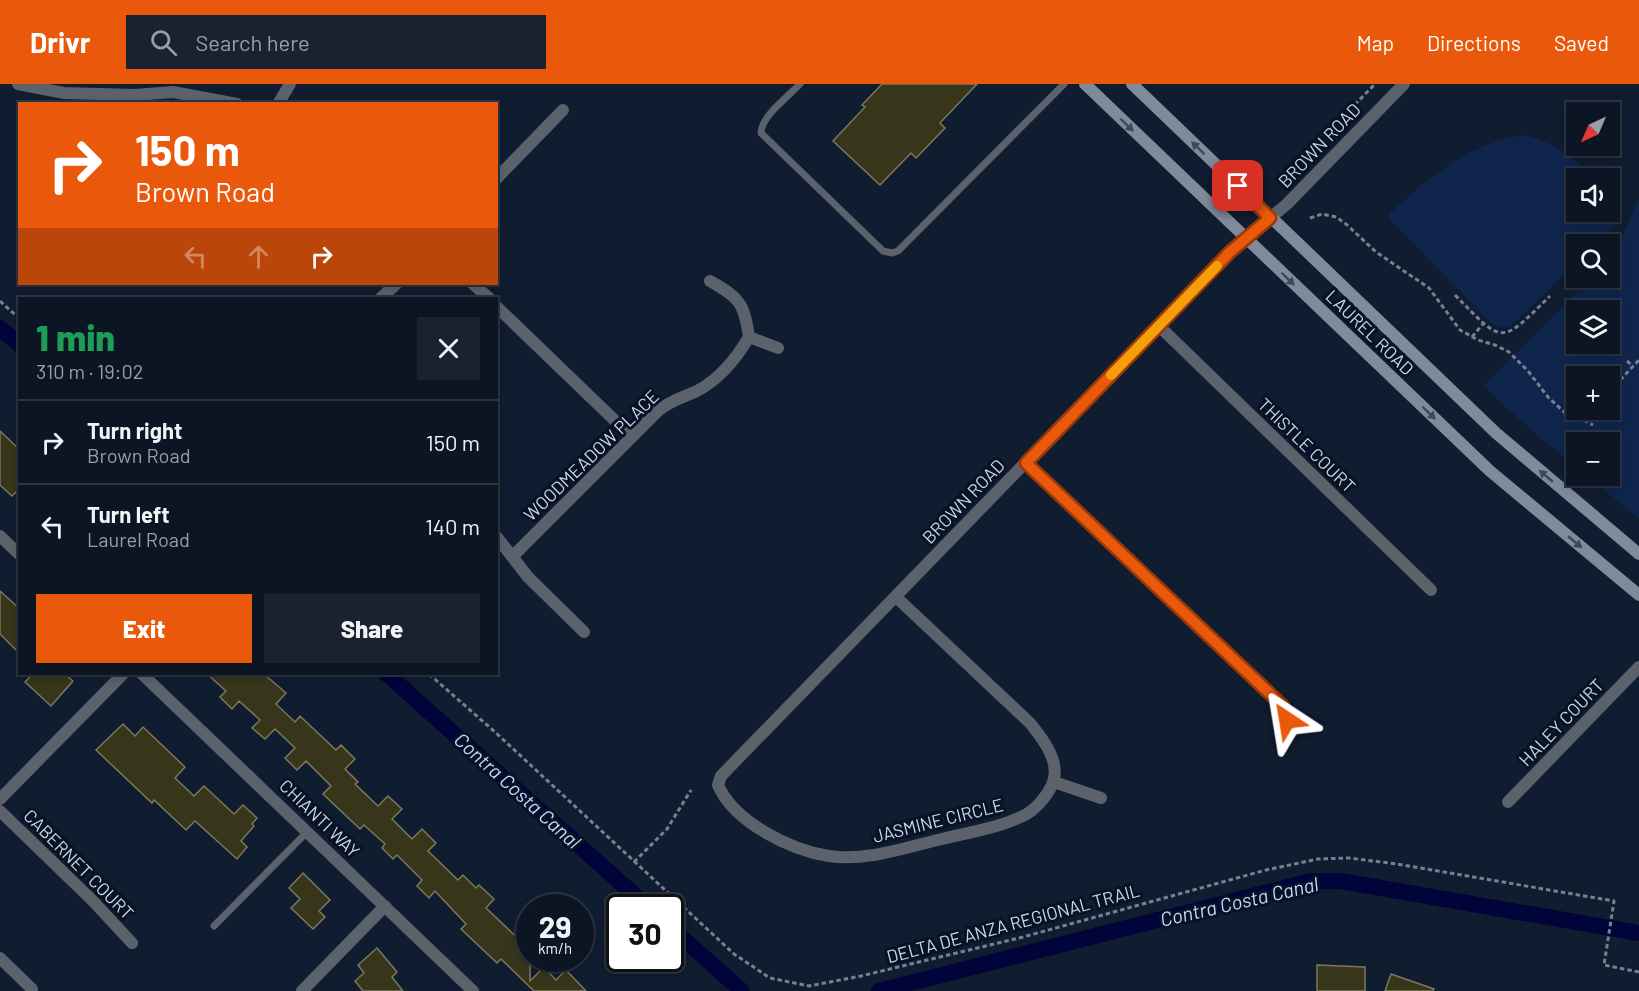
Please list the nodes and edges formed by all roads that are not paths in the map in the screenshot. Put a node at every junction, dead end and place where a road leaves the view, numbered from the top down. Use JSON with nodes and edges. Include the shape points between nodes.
{"nodes":[{"id":1,"x":290,"y":84,"type":"edge"},
{"id":2,"x":800,"y":84,"type":"edge"},
{"id":3,"x":1064,"y":84,"type":"edge"},
{"id":4,"x":1085,"y":84,"type":"edge"},
{"id":5,"x":1132,"y":84,"type":"edge"},
{"id":6,"x":1404,"y":84,"type":"edge"},
{"id":7,"x":23,"y":85,"type":"edge"},
{"id":8,"x":135,"y":99,"type":"edge"},
{"id":9,"x":226,"y":102,"type":"edge"},
{"id":10,"x":279,"y":102,"type":"edge"},
{"id":11,"x":563,"y":110,"type":"dead end"},
{"id":12,"x":498,"y":177,"type":"edge"},
{"id":13,"x":1270,"y":218,"type":"junction"},
{"id":14,"x":1245,"y":238,"type":"junction"},
{"id":15,"x":710,"y":281,"type":"dead end"},
{"id":16,"x":395,"y":285,"type":"edge"},
{"id":17,"x":474,"y":285,"type":"edge"},
{"id":18,"x":382,"y":297,"type":"edge"},
{"id":19,"x":488,"y":297,"type":"edge"},
{"id":20,"x":498,"y":308,"type":"edge"},
{"id":21,"x":1159,"y":326,"type":"junction"},
{"id":22,"x":749,"y":337,"type":"junction"},
{"id":23,"x":778,"y":348,"type":"dead end"},
{"id":24,"x":631,"y":436,"type":"junction"},
{"id":25,"x":1026,"y":463,"type":"junction"},
{"id":26,"x":0,"y":536,"type":"edge"},
{"id":27,"x":498,"y":538,"type":"edge"},
{"id":28,"x":18,"y":553,"type":"edge"},
{"id":29,"x":1639,"y":554,"type":"edge"},
{"id":30,"x":513,"y":556,"type":"junction"},
{"id":31,"x":1431,"y":590,"type":"dead end"},
{"id":32,"x":1639,"y":596,"type":"edge"},
{"id":33,"x":896,"y":597,"type":"junction"},
{"id":34,"x":584,"y":632,"type":"dead end"},
{"id":35,"x":1639,"y":667,"type":"edge"},
{"id":36,"x":122,"y":675,"type":"edge"},
{"id":37,"x":143,"y":675,"type":"edge"},
{"id":38,"x":1291,"y":733,"type":"dead end"},
{"id":39,"x":728,"y":768,"type":"joint"},
{"id":40,"x":1054,"y":782,"type":"junction"},
{"id":41,"x":1101,"y":798,"type":"dead end"},
{"id":42,"x":0,"y":799,"type":"edge"},
{"id":43,"x":1508,"y":802,"type":"dead end"},
{"id":44,"x":0,"y":811,"type":"edge"},
{"id":45,"x":308,"y":831,"type":"junction"},
{"id":46,"x":385,"y":906,"type":"junction"},
{"id":47,"x":214,"y":926,"type":"dead end"},
{"id":48,"x":132,"y":944,"type":"dead end"},
{"id":49,"x":0,"y":958,"type":"edge"},
{"id":50,"x":32,"y":989,"type":"dead end"},
{"id":51,"x":302,"y":991,"type":"edge"},
{"id":52,"x":473,"y":991,"type":"edge"}],
"edges":[{"from":1,"to":10,"type":"street"},
{"from":2,"to":3,"type":"lane","via":[[768,117],[761,134],[883,250],[892,253]]},
{"from":4,"to":14,"type":"main road","name":"LAUREL ROAD","one_way":true},
{"from":13,"to":5,"type":"main road","name":"LAUREL ROAD","one_way":true},
{"from":6,"to":13,"type":"street","name":"BROWN ROAD"},
{"from":7,"to":8,"type":"street"},
{"from":8,"to":9,"type":"street","via":[[173,92]]},
{"from":11,"to":12,"type":"street"},
{"from":13,"to":14,"type":"street","name":"BROWN ROAD"},
{"from":29,"to":13,"type":"main road","name":"LAUREL ROAD","one_way":true,"via":[[1496,433]]},
{"from":14,"to":21,"type":"street","name":"BROWN ROAD"},
{"from":14,"to":32,"type":"main road","name":"LAUREL ROAD","one_way":true,"via":[[1490,471]]},
{"from":15,"to":22,"type":"street","via":[[730,293],[745,310]]},
{"from":16,"to":18,"type":"street"},
{"from":17,"to":19,"type":"street"},
{"from":20,"to":24,"type":"street"},
{"from":21,"to":25,"type":"street","name":"BROWN ROAD"},
{"from":21,"to":31,"type":"street","name":"THISTLE COURT"},
{"from":22,"to":23,"type":"street"},
{"from":22,"to":24,"type":"street","name":"WOODMEADOW PLACE","via":[[735,360],[710,383],[673,399]]},
{"from":24,"to":30,"type":"street","name":"WOODMEADOW PLACE"},
{"from":25,"to":33,"type":"street","name":"BROWN ROAD"},
{"from":25,"to":38,"type":"street","via":[[1283,706]]},
{"from":26,"to":28,"type":"street"},
{"from":27,"to":30,"type":"street"},
{"from":30,"to":34,"type":"street","via":[[528,577]]},
{"from":33,"to":39,"type":"street","name":"BROWN ROAD"},
{"from":33,"to":40,"type":"street","via":[[1045,740],[1053,760]]},
{"from":35,"to":43,"type":"street","name":"HALEY COURT"},
{"from":36,"to":42,"type":"street"},
{"from":37,"to":45,"type":"street","name":"CHIANTI WAY"},
{"from":39,"to":40,"type":"street","name":"JASMINE CIRCLE","via":[[717,785],[723,796],[767,835],[830,857],[857,858],[1004,824],[1028,813],[1045,798]]},
{"from":40,"to":41,"type":"street"},
{"from":44,"to":48,"type":"street","name":"CABERNET COURT"},
{"from":45,"to":46,"type":"street","name":"CHIANTI WAY"},
{"from":45,"to":47,"type":"lane"},
{"from":46,"to":51,"type":"street"},
{"from":46,"to":52,"type":"street","name":"CHIANTI WAY"},
{"from":49,"to":50,"type":"street"}]}
